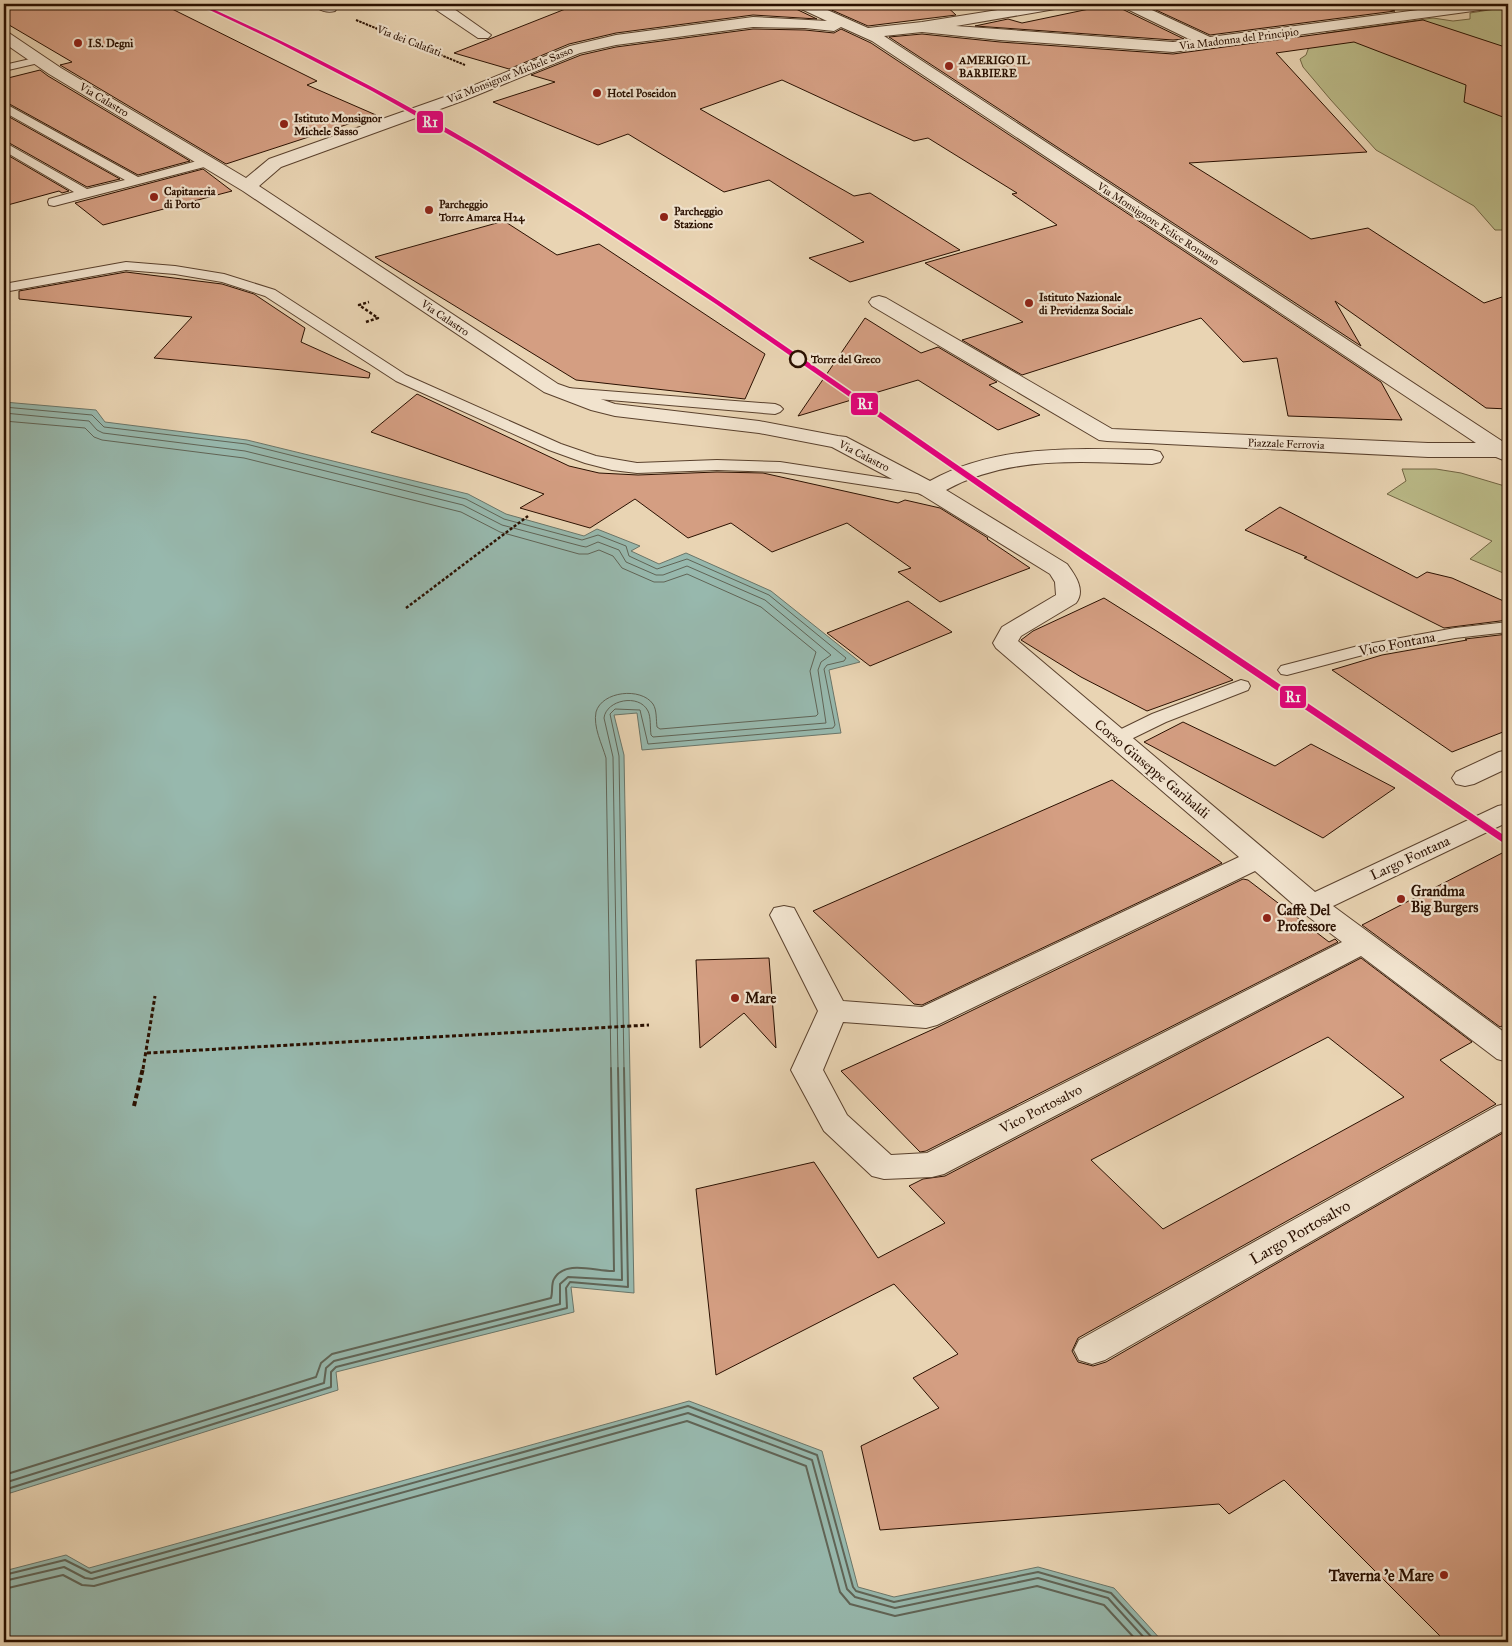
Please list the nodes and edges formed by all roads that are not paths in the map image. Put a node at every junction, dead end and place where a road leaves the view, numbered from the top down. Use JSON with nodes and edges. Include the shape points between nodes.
{"nodes":[{"id":1,"x":437,"y":4,"type":"edge"},
{"id":2,"x":793,"y":4,"type":"edge"},
{"id":3,"x":802,"y":4,"type":"edge"},
{"id":4,"x":1061,"y":4,"type":"edge"},
{"id":5,"x":1128,"y":4,"type":"edge"},
{"id":6,"x":1495,"y":4,"type":"edge"},
{"id":7,"x":753,"y":22,"type":"junction"},
{"id":8,"x":922,"y":27,"type":"junction"},
{"id":9,"x":859,"y":30,"type":"junction"},
{"id":10,"x":484,"y":35,"type":"dead end"},
{"id":11,"x":4,"y":36,"type":"edge"},
{"id":12,"x":1209,"y":43,"type":"junction"},
{"id":13,"x":39,"y":60,"type":"junction"},
{"id":14,"x":4,"y":68,"type":"edge"},
{"id":15,"x":4,"y":107,"type":"edge"},
{"id":16,"x":4,"y":146,"type":"edge"},
{"id":17,"x":208,"y":162,"type":"junction"},
{"id":18,"x":276,"y":163,"type":"junction"},
{"id":19,"x":136,"y":180,"type":"junction"},
{"id":20,"x":249,"y":187,"type":"junction"},
{"id":21,"x":85,"y":193,"type":"junction"},
{"id":22,"x":54,"y":202,"type":"dead end"},
{"id":23,"x":4,"y":288,"type":"edge"},
{"id":24,"x":879,"y":302,"type":"dead end"},
{"id":25,"x":567,"y":393,"type":"junction"},
{"id":26,"x":775,"y":409,"type":"dead end"},
{"id":27,"x":1077,"y":418,"type":"junction"},
{"id":28,"x":1478,"y":435,"type":"junction"},
{"id":29,"x":1505,"y":457,"type":"edge"},
{"id":30,"x":938,"y":485,"type":"junction"},
{"id":31,"x":1508,"y":627,"type":"edge"},
{"id":32,"x":1288,"y":670,"type":"dead end"},
{"id":33,"x":1241,"y":686,"type":"dead end"},
{"id":34,"x":1116,"y":739,"type":"junction"},
{"id":35,"x":1508,"y":758,"type":"edge"},
{"id":36,"x":1465,"y":778,"type":"dead end"},
{"id":37,"x":1508,"y":812,"type":"edge"},
{"id":38,"x":1258,"y":859,"type":"junction"},
{"id":39,"x":1312,"y":905,"type":"junction"},
{"id":40,"x":784,"y":915,"type":"dead end"},
{"id":41,"x":1363,"y":943,"type":"junction"},
{"id":42,"x":834,"y":1011,"type":"junction"},
{"id":43,"x":1508,"y":1050,"type":"edge"},
{"id":44,"x":1508,"y":1114,"type":"edge"},
{"id":45,"x":1092,"y":1350,"type":"dead end"}],
"edges":[{"from":1,"to":10,"type":"street"},
{"from":2,"to":7,"type":"street","name":"Via Monsignor Michele Sasso"},
{"from":3,"to":9,"type":"street","name":"Via Monsignore Felice Romano"},
{"from":4,"to":8,"type":"street"},
{"from":5,"to":12,"type":"street"},
{"from":6,"to":12,"type":"street","name":"Via Madonna del Principio"},
{"from":7,"to":9,"type":"street","name":"Via Monsignor Michele Sasso","via":[[805,23]]},
{"from":7,"to":18,"type":"street","name":"Via Monsignor Michele Sasso","via":[[583,47],[458,97]]},
{"from":8,"to":9,"type":"street","name":"Via Monsignor Michele Sasso"},
{"from":8,"to":12,"type":"street","name":"Via Madonna del Principio","via":[[1173,47]]},
{"from":9,"to":28,"type":"street","name":"Via Monsignore Felice Romano"},
{"from":11,"to":13,"type":"street","name":"Via Calastro"},
{"from":13,"to":14,"type":"lane"},
{"from":13,"to":17,"type":"street","name":"Via Calastro"},
{"from":15,"to":19,"type":"lane"},
{"from":16,"to":21,"type":"lane"},
{"from":17,"to":18,"type":"street","name":"Via Monsignor Michele Sasso"},
{"from":17,"to":19,"type":"lane"},
{"from":17,"to":20,"type":"street","name":"Via Calastro"},
{"from":18,"to":20,"type":"street","name":"Via Monsignor Michele Sasso","via":[[255,178]]},
{"from":19,"to":21,"type":"lane"},
{"from":20,"to":25,"type":"street","name":"Via Calastro","via":[[551,388]]},
{"from":21,"to":22,"type":"lane"},
{"from":23,"to":30,"type":"lane","via":[[107,268],[142,266],[224,278],[270,293],[401,378],[591,460],[638,468],[780,467]]},
{"from":24,"to":27,"type":"street","name":"Piazzale Ferrovia"},
{"from":25,"to":26,"type":"lane"},
{"from":25,"to":30,"type":"street","name":"Via Calastro","via":[[593,406],[615,410],[759,427],[838,442]]},
{"from":27,"to":28,"type":"street","name":"Piazzale Ferrovia","via":[[1414,435]]},
{"from":27,"to":29,"type":"street","name":"Piazzale Ferrovia","via":[[1100,432],[1118,437],[1428,450]]},
{"from":28,"to":29,"type":"street","name":"Via Monsignore Felice Romano"},
{"from":29,"to":30,"type":"street","via":[[1457,462],[1039,455],[988,464]]},
{"from":30,"to":34,"type":"street","name":"Corso Giuseppe Garibaldi","via":[[1059,569],[1067,582],[1068,598],[1011,632],[1005,643]]},
{"from":31,"to":32,"type":"lane","name":"Vico Fontana","via":[[1362,650]]},
{"from":33,"to":34,"type":"lane","via":[[1159,718]]},
{"from":34,"to":38,"type":"street","name":"Corso Giuseppe Garibaldi"},
{"from":35,"to":36,"type":"street"},
{"from":37,"to":39,"type":"street","name":"Largo Fontana"},
{"from":38,"to":39,"type":"street","name":"Corso Giuseppe Garibaldi"},
{"from":38,"to":42,"type":"street","via":[[926,1018]]},
{"from":39,"to":41,"type":"street","name":"Corso Giuseppe Garibaldi"},
{"from":40,"to":42,"type":"street"},
{"from":41,"to":42,"type":"street","name":"Vico Portosalvo","via":[[932,1165],[884,1167],[836,1123],[807,1070]]},
{"from":41,"to":43,"type":"street","name":"Corso Giuseppe Garibaldi"},
{"from":44,"to":45,"type":"street","name":"Largo Portosalvo"}]}
